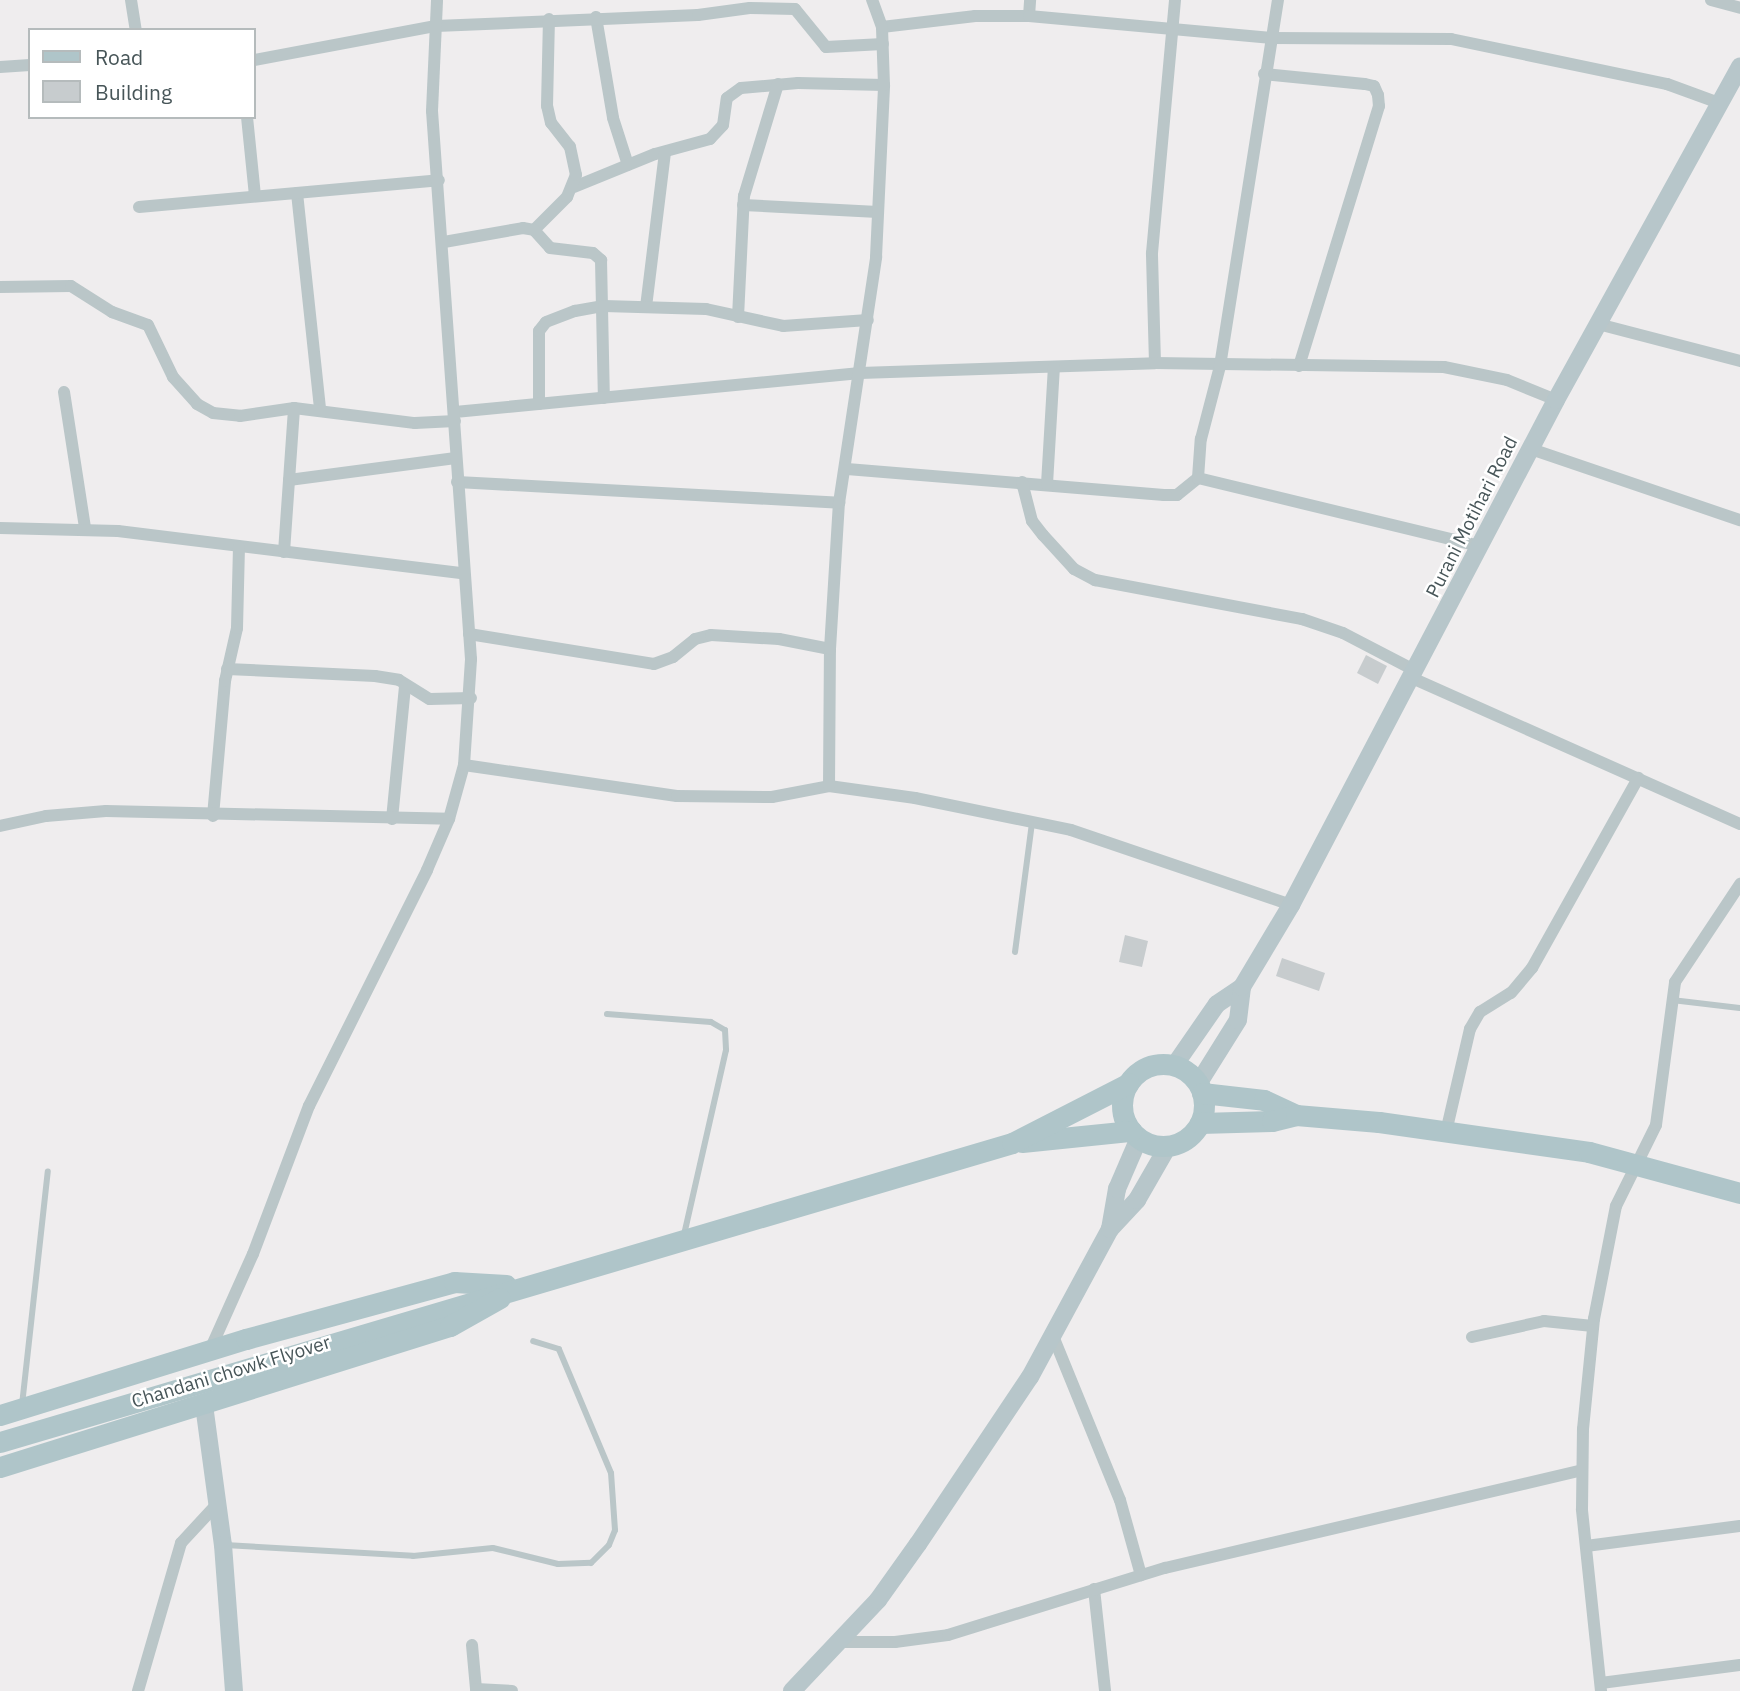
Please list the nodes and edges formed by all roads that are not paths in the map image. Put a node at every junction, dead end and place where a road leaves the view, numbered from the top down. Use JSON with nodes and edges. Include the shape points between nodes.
{"nodes":[{"id":1,"x":131,"y":0,"type":"edge"},
{"id":2,"x":438,"y":0,"type":"edge"},
{"id":3,"x":872,"y":0,"type":"edge"},
{"id":4,"x":1030,"y":0,"type":"edge"},
{"id":5,"x":1175,"y":0,"type":"edge"},
{"id":6,"x":1278,"y":0,"type":"edge"},
{"id":7,"x":1711,"y":0,"type":"edge"},
{"id":8,"x":1740,"y":8,"type":"edge"},
{"id":9,"x":1029,"y":16,"type":"junction"},
{"id":10,"x":596,"y":17,"type":"junction"},
{"id":11,"x":549,"y":19,"type":"junction"},
{"id":12,"x":436,"y":26,"type":"junction"},
{"id":13,"x":882,"y":27,"type":"junction"},
{"id":14,"x":136,"y":28,"type":"edge"},
{"id":15,"x":1171,"y":30,"type":"junction"},
{"id":16,"x":1272,"y":38,"type":"junction"},
{"id":17,"x":883,"y":44,"type":"junction"},
{"id":18,"x":256,"y":60,"type":"edge"},
{"id":19,"x":28,"y":65,"type":"edge"},
{"id":20,"x":1740,"y":66,"type":"edge"},
{"id":21,"x":0,"y":67,"type":"edge"},
{"id":22,"x":1264,"y":74,"type":"junction"},
{"id":23,"x":778,"y":84,"type":"junction"},
{"id":24,"x":884,"y":85,"type":"junction"},
{"id":25,"x":1718,"y":103,"type":"junction"},
{"id":26,"x":247,"y":119,"type":"edge"},
{"id":27,"x":665,"y":152,"type":"junction"},
{"id":28,"x":628,"y":165,"type":"junction"},
{"id":29,"x":439,"y":180,"type":"junction"},
{"id":30,"x":574,"y":187,"type":"junction"},
{"id":31,"x":297,"y":192,"type":"junction"},
{"id":32,"x":255,"y":196,"type":"junction"},
{"id":33,"x":743,"y":205,"type":"junction"},
{"id":34,"x":139,"y":207,"type":"dead end"},
{"id":35,"x":878,"y":212,"type":"junction"},
{"id":36,"x":534,"y":230,"type":"junction"},
{"id":37,"x":444,"y":242,"type":"junction"},
{"id":38,"x":0,"y":288,"type":"edge"},
{"id":39,"x":604,"y":306,"type":"junction"},
{"id":40,"x":646,"y":307,"type":"junction"},
{"id":41,"x":738,"y":317,"type":"junction"},
{"id":42,"x":868,"y":320,"type":"junction"},
{"id":43,"x":1598,"y":324,"type":"junction"},
{"id":44,"x":1740,"y":361,"type":"edge"},
{"id":45,"x":1155,"y":363,"type":"junction"},
{"id":46,"x":1220,"y":366,"type":"junction"},
{"id":47,"x":1299,"y":366,"type":"junction"},
{"id":48,"x":1054,"y":367,"type":"junction"},
{"id":49,"x":860,"y":373,"type":"junction"},
{"id":50,"x":64,"y":392,"type":"dead end"},
{"id":51,"x":604,"y":398,"type":"junction"},
{"id":52,"x":1556,"y":400,"type":"junction"},
{"id":53,"x":540,"y":404,"type":"junction"},
{"id":54,"x":294,"y":408,"type":"junction"},
{"id":55,"x":320,"y":410,"type":"junction"},
{"id":56,"x":455,"y":416,"type":"junction"},
{"id":57,"x":1531,"y":449,"type":"junction"},
{"id":58,"x":457,"y":458,"type":"junction"},
{"id":59,"x":847,"y":469,"type":"junction"},
{"id":60,"x":1198,"y":478,"type":"junction"},
{"id":61,"x":289,"y":480,"type":"junction"},
{"id":62,"x":457,"y":482,"type":"junction"},
{"id":63,"x":1022,"y":482,"type":"junction"},
{"id":64,"x":1047,"y":484,"type":"junction"},
{"id":65,"x":839,"y":503,"type":"junction"},
{"id":66,"x":1740,"y":520,"type":"edge"},
{"id":67,"x":0,"y":528,"type":"edge"},
{"id":68,"x":86,"y":528,"type":"junction"},
{"id":69,"x":239,"y":547,"type":"junction"},
{"id":70,"x":1480,"y":547,"type":"junction"},
{"id":71,"x":284,"y":552,"type":"junction"},
{"id":72,"x":463,"y":573,"type":"junction"},
{"id":73,"x":469,"y":634,"type":"junction"},
{"id":74,"x":830,"y":649,"type":"junction"},
{"id":75,"x":227,"y":669,"type":"junction"},
{"id":76,"x":1414,"y":675,"type":"junction"},
{"id":77,"x":405,"y":686,"type":"junction"},
{"id":78,"x":471,"y":698,"type":"junction"},
{"id":79,"x":464,"y":765,"type":"junction"},
{"id":80,"x":1638,"y":778,"type":"junction"},
{"id":81,"x":830,"y":786,"type":"junction"},
{"id":82,"x":213,"y":816,"type":"junction"},
{"id":83,"x":392,"y":818,"type":"junction"},
{"id":84,"x":449,"y":819,"type":"junction"},
{"id":85,"x":1032,"y":821,"type":"junction"},
{"id":86,"x":1740,"y":824,"type":"edge"},
{"id":87,"x":0,"y":826,"type":"edge"},
{"id":88,"x":1740,"y":884,"type":"edge"},
{"id":89,"x":1291,"y":905,"type":"junction"},
{"id":90,"x":1015,"y":952,"type":"dead end"},
{"id":91,"x":1242,"y":987,"type":"junction"},
{"id":92,"x":1670,"y":1000,"type":"junction"},
{"id":93,"x":1740,"y":1008,"type":"edge"},
{"id":94,"x":607,"y":1014,"type":"dead end"},
{"id":95,"x":1174,"y":1066,"type":"junction"},
{"id":96,"x":1129,"y":1083,"type":"junction"},
{"id":97,"x":1200,"y":1088,"type":"junction"},
{"id":98,"x":1296,"y":1115,"type":"junction"},
{"id":99,"x":1200,"y":1124,"type":"junction"},
{"id":100,"x":1446,"y":1132,"type":"junction"},
{"id":101,"x":1135,"y":1135,"type":"junction"},
{"id":102,"x":1012,"y":1143,"type":"junction"},
{"id":103,"x":1168,"y":1146,"type":"junction"},
{"id":104,"x":1636,"y":1162,"type":"junction"},
{"id":105,"x":48,"y":1171,"type":"dead end"},
{"id":106,"x":1740,"y":1193,"type":"edge"},
{"id":107,"x":1110,"y":1229,"type":"junction"},
{"id":108,"x":682,"y":1239,"type":"junction"},
{"id":109,"x":515,"y":1287,"type":"junction"},
{"id":110,"x":1593,"y":1326,"type":"junction"},
{"id":111,"x":1053,"y":1336,"type":"junction"},
{"id":112,"x":1472,"y":1337,"type":"dead end"},
{"id":113,"x":533,"y":1341,"type":"dead end"},
{"id":114,"x":210,"y":1350,"type":"junction"},
{"id":115,"x":204,"y":1405,"type":"junction"},
{"id":116,"x":21,"y":1410,"type":"junction"},
{"id":117,"x":0,"y":1415,"type":"edge"},
{"id":118,"x":0,"y":1443,"type":"edge"},
{"id":119,"x":0,"y":1466,"type":"edge"},
{"id":120,"x":1582,"y":1470,"type":"junction"},
{"id":121,"x":218,"y":1503,"type":"junction"},
{"id":122,"x":1740,"y":1526,"type":"edge"},
{"id":123,"x":223,"y":1545,"type":"junction"},
{"id":124,"x":1586,"y":1546,"type":"junction"},
{"id":125,"x":1141,"y":1575,"type":"junction"},
{"id":126,"x":1094,"y":1589,"type":"junction"},
{"id":127,"x":839,"y":1642,"type":"junction"},
{"id":128,"x":472,"y":1645,"type":"dead end"},
{"id":129,"x":1740,"y":1665,"type":"edge"},
{"id":130,"x":1601,"y":1687,"type":"edge"},
{"id":131,"x":138,"y":1691,"type":"edge"},
{"id":132,"x":234,"y":1691,"type":"edge"},
{"id":133,"x":512,"y":1691,"type":"edge"},
{"id":134,"x":792,"y":1691,"type":"edge"},
{"id":135,"x":1105,"y":1691,"type":"edge"}],
"edges":[{"from":1,"to":14,"type":"street"},
{"from":2,"to":12,"type":"street"},
{"from":3,"to":13,"type":"street"},
{"from":4,"to":9,"type":"street"},
{"from":5,"to":15,"type":"street"},
{"from":6,"to":16,"type":"street"},
{"from":7,"to":8,"type":"street"},
{"from":9,"to":13,"type":"street","via":[[975,16]]},
{"from":9,"to":15,"type":"street"},
{"from":10,"to":11,"type":"street"},
{"from":10,"to":17,"type":"street","via":[[779,7],[802,13],[818,42],[826,47]]},
{"from":10,"to":28,"type":"street","via":[[613,118]]},
{"from":11,"to":12,"type":"street"},
{"from":11,"to":30,"type":"street","via":[[547,106],[551,123],[575,160]]},
{"from":12,"to":18,"type":"street"},
{"from":12,"to":29,"type":"street","via":[[432,111]]},
{"from":13,"to":17,"type":"street"},
{"from":15,"to":16,"type":"street"},
{"from":15,"to":45,"type":"street","via":[[1152,253]]},
{"from":16,"to":22,"type":"street"},
{"from":16,"to":25,"type":"street","via":[[1470,41],[1667,84]]},
{"from":17,"to":24,"type":"street"},
{"from":19,"to":21,"type":"street"},
{"from":20,"to":25,"type":"main road","name":"Purani Motihari Road"},
{"from":22,"to":46,"type":"street"},
{"from":22,"to":47,"type":"street","via":[[1364,84],[1374,86],[1378,95]]},
{"from":23,"to":24,"type":"street"},
{"from":23,"to":27,"type":"street","via":[[751,85],[732,93],[718,134]]},
{"from":23,"to":33,"type":"street","via":[[749,166]]},
{"from":24,"to":35,"type":"street"},
{"from":25,"to":43,"type":"main road","name":"Purani Motihari Road"},
{"from":26,"to":32,"type":"street"},
{"from":27,"to":28,"type":"street"},
{"from":27,"to":40,"type":"street"},
{"from":28,"to":30,"type":"street"},
{"from":29,"to":31,"type":"street"},
{"from":29,"to":37,"type":"street"},
{"from":30,"to":36,"type":"street"},
{"from":31,"to":32,"type":"street"},
{"from":31,"to":55,"type":"street"},
{"from":32,"to":34,"type":"street"},
{"from":33,"to":35,"type":"street"},
{"from":33,"to":41,"type":"street"},
{"from":35,"to":42,"type":"street"},
{"from":36,"to":37,"type":"street"},
{"from":36,"to":39,"type":"street","via":[[550,248],[593,253],[601,260]]},
{"from":37,"to":56,"type":"street"},
{"from":38,"to":54,"type":"street","via":[[71,286],[112,312],[148,325],[173,377],[197,404],[213,413],[240,416]]},
{"from":39,"to":40,"type":"street"},
{"from":39,"to":51,"type":"street"},
{"from":39,"to":53,"type":"street","via":[[559,316],[539,331]]},
{"from":40,"to":41,"type":"street","via":[[706,309]]},
{"from":41,"to":42,"type":"street","via":[[783,327]]},
{"from":42,"to":49,"type":"street"},
{"from":43,"to":44,"type":"street"},
{"from":43,"to":52,"type":"main road","name":"Purani Motihari Road"},
{"from":45,"to":46,"type":"street"},
{"from":45,"to":48,"type":"street"},
{"from":46,"to":47,"type":"street"},
{"from":46,"to":60,"type":"street","via":[[1201,439]]},
{"from":47,"to":52,"type":"street","via":[[1455,369],[1507,380]]},
{"from":48,"to":49,"type":"street"},
{"from":48,"to":64,"type":"street"},
{"from":49,"to":51,"type":"street"},
{"from":49,"to":59,"type":"street"},
{"from":50,"to":68,"type":"street"},
{"from":51,"to":53,"type":"street"},
{"from":52,"to":57,"type":"main road","name":"Purani Motihari Road"},
{"from":53,"to":56,"type":"street"},
{"from":54,"to":55,"type":"street"},
{"from":54,"to":61,"type":"street"},
{"from":55,"to":56,"type":"street","via":[[399,422]]},
{"from":56,"to":58,"type":"street"},
{"from":57,"to":66,"type":"street"},
{"from":57,"to":70,"type":"main road","name":"Purani Motihari Road"},
{"from":58,"to":61,"type":"street"},
{"from":58,"to":62,"type":"street"},
{"from":59,"to":63,"type":"street"},
{"from":59,"to":65,"type":"street"},
{"from":60,"to":64,"type":"street","via":[[1177,495]]},
{"from":60,"to":70,"type":"street"},
{"from":61,"to":71,"type":"street"},
{"from":62,"to":65,"type":"street"},
{"from":62,"to":72,"type":"street"},
{"from":63,"to":64,"type":"street"},
{"from":63,"to":76,"type":"street","via":[[1038,528],[1074,569],[1095,580],[1302,619],[1343,633]]},
{"from":65,"to":74,"type":"street"},
{"from":67,"to":68,"type":"street"},
{"from":68,"to":69,"type":"street"},
{"from":69,"to":71,"type":"street"},
{"from":69,"to":75,"type":"street","via":[[237,628]]},
{"from":70,"to":76,"type":"main road","name":"Purani Motihari Road"},
{"from":71,"to":72,"type":"street"},
{"from":72,"to":73,"type":"street"},
{"from":73,"to":74,"type":"street","via":[[654,664],[673,657],[695,639],[711,635],[779,639]]},
{"from":73,"to":78,"type":"street"},
{"from":74,"to":81,"type":"street"},
{"from":75,"to":77,"type":"street","via":[[375,676],[399,680]]},
{"from":75,"to":82,"type":"street"},
{"from":76,"to":80,"type":"street"},
{"from":76,"to":89,"type":"main road","name":"Purani Motihari Road"},
{"from":77,"to":78,"type":"street","via":[[430,699]]},
{"from":77,"to":83,"type":"street"},
{"from":78,"to":79,"type":"street"},
{"from":79,"to":81,"type":"street","via":[[677,796],[772,797]]},
{"from":79,"to":84,"type":"street"},
{"from":80,"to":86,"type":"street"},
{"from":80,"to":100,"type":"street","via":[[1532,968],[1511,993],[1480,1012],[1470,1029]]},
{"from":81,"to":85,"type":"street"},
{"from":82,"to":83,"type":"street"},
{"from":82,"to":87,"type":"street","via":[[83,811]]},
{"from":83,"to":84,"type":"street"},
{"from":84,"to":114,"type":"street","via":[[309,1106],[253,1254]]},
{"from":85,"to":89,"type":"street"},
{"from":85,"to":90,"type":"lane"},
{"from":88,"to":92,"type":"street","via":[[1684,963]]},
{"from":89,"to":91,"type":"main road","name":"Purani Motihari Road"},
{"from":91,"to":95,"type":"main road","name":"Purani Motihari Road","via":[[1217,1004]]},
{"from":91,"to":97,"type":"main road","name":"Purani Motihari Road","via":[[1238,1020]]},
{"from":92,"to":93,"type":"lane"},
{"from":92,"to":104,"type":"street","via":[[1656,1125]]},
{"from":94,"to":108,"type":"lane","via":[[711,1023],[725,1030],[726,1050]]},
{"from":95,"to":96,"type":"main road","via":[[1144,1069]]},
{"from":95,"to":97,"type":"main road"},
{"from":96,"to":101,"type":"main road","via":[[1123,1113]]},
{"from":96,"to":102,"type":"main road"},
{"from":97,"to":98,"type":"main road","via":[[1264,1100]]},
{"from":97,"to":99,"type":"main road"},
{"from":98,"to":99,"type":"main road","via":[[1272,1121]]},
{"from":98,"to":100,"type":"main road"},
{"from":99,"to":103,"type":"main road","via":[[1187,1139]]},
{"from":100,"to":104,"type":"main road"},
{"from":101,"to":102,"type":"main road"},
{"from":101,"to":103,"type":"main road"},
{"from":101,"to":107,"type":"main road","via":[[1117,1189]]},
{"from":102,"to":108,"type":"main road"},
{"from":103,"to":107,"type":"main road","via":[[1137,1200]]},
{"from":104,"to":106,"type":"main road"},
{"from":104,"to":110,"type":"street","via":[[1616,1206]]},
{"from":105,"to":116,"type":"lane"},
{"from":107,"to":111,"type":"main road"},
{"from":108,"to":109,"type":"main road"},
{"from":109,"to":114,"type":"main road","via":[[454,1282]]},
{"from":109,"to":115,"type":"main road","via":[[450,1326]]},
{"from":109,"to":118,"type":"main road","name":"Chandani chowk Flyover"},
{"from":110,"to":112,"type":"street","via":[[1544,1321]]},
{"from":110,"to":120,"type":"street"},
{"from":111,"to":125,"type":"street","via":[[1121,1500]]},
{"from":111,"to":127,"type":"main road","via":[[918,1544],[878,1600]]},
{"from":113,"to":123,"type":"lane","via":[[559,1349],[611,1473],[615,1530],[609,1545],[591,1563],[558,1564],[493,1548],[413,1556]]},
{"from":114,"to":116,"type":"main road"},
{"from":115,"to":119,"type":"main road"},
{"from":115,"to":121,"type":"main road"},
{"from":116,"to":117,"type":"main road"},
{"from":120,"to":124,"type":"street"},
{"from":120,"to":125,"type":"street"},
{"from":121,"to":123,"type":"main road"},
{"from":121,"to":131,"type":"street","via":[[181,1543]]},
{"from":122,"to":124,"type":"street"},
{"from":123,"to":132,"type":"main road"},
{"from":124,"to":130,"type":"street"},
{"from":125,"to":126,"type":"street"},
{"from":126,"to":127,"type":"street","via":[[948,1635],[895,1642]]},
{"from":126,"to":135,"type":"street"},
{"from":127,"to":134,"type":"main road"},
{"from":128,"to":133,"type":"street","via":[[476,1689]]},
{"from":129,"to":130,"type":"street"}]}
